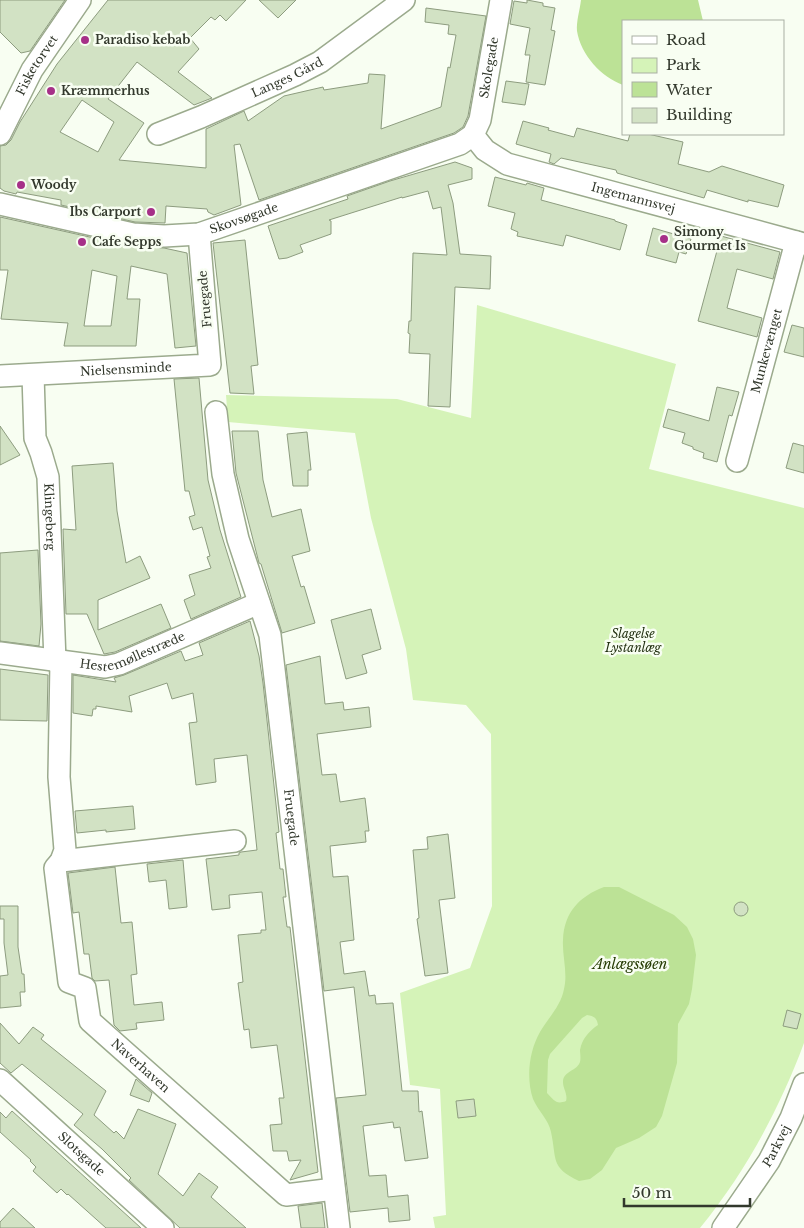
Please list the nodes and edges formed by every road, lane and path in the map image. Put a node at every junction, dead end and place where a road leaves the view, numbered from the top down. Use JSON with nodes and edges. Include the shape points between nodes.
{"nodes":[{"id":1,"x":80,"y":0,"type":"edge"},
{"id":2,"x":404,"y":0,"type":"edge"},
{"id":3,"x":498,"y":0,"type":"edge"},
{"id":4,"x":0,"y":134,"type":"edge"},
{"id":5,"x":158,"y":134,"type":"dead end"},
{"id":6,"x":473,"y":135,"type":"junction"},
{"id":7,"x":3,"y":205,"type":"edge"},
{"id":8,"x":199,"y":234,"type":"junction"},
{"id":9,"x":800,"y":243,"type":"edge"},
{"id":10,"x":210,"y":365,"type":"joint"},
{"id":11,"x":37,"y":374,"type":"junction"},
{"id":12,"x":0,"y":376,"type":"edge"},
{"id":13,"x":216,"y":412,"type":"dead end"},
{"id":14,"x":737,"y":461,"type":"dead end"},
{"id":15,"x":258,"y":603,"type":"junction"},
{"id":16,"x":0,"y":653,"type":"edge"},
{"id":17,"x":58,"y":661,"type":"junction"},
{"id":18,"x":235,"y":841,"type":"dead end"},
{"id":19,"x":60,"y":861,"type":"junction"},
{"id":20,"x":0,"y":1080,"type":"edge"},
{"id":21,"x":804,"y":1084,"type":"edge"},
{"id":22,"x":334,"y":1189,"type":"junction"},
{"id":23,"x":162,"y":1228,"type":"edge"},
{"id":24,"x":338,"y":1228,"type":"edge"},
{"id":25,"x":723,"y":1228,"type":"edge"}],
"edges":[{"from":1,"to":4,"type":"street","name":"Fisketorvet","via":[[32,70]]},
{"from":2,"to":5,"type":"street","name":"Langes Gård","via":[[312,66]]},
{"from":3,"to":6,"type":"street","name":"Skolegade","via":[[480,120]]},
{"from":6,"to":8,"type":"street","name":"Skovsøgade","via":[[460,144]]},
{"from":6,"to":9,"type":"street","name":"Ingemannsvej","via":[[486,150],[507,164]]},
{"from":7,"to":8,"type":"street","name":"Skovsøgade","via":[[133,234]]},
{"from":8,"to":10,"type":"street","name":"Fruegade"},
{"from":9,"to":14,"type":"street","name":"Munkevænget"},
{"from":10,"to":11,"type":"street","name":"Nielsensminde"},
{"from":11,"to":12,"type":"street"},
{"from":11,"to":17,"type":"street","name":"Klingeberg","via":[[35,438],[48,477]]},
{"from":13,"to":15,"type":"street","name":"Fruegade","via":[[223,474],[238,539]]},
{"from":15,"to":17,"type":"street","name":"Hestemøllestræde","via":[[118,664],[105,667]]},
{"from":15,"to":22,"type":"street","name":"Fruegade","via":[[270,635]]},
{"from":16,"to":17,"type":"street","name":"Hestemøllestræde"},
{"from":17,"to":19,"type":"street","name":"Naverhaven","via":[[59,777],[65,850]]},
{"from":18,"to":19,"type":"street"},
{"from":19,"to":22,"type":"street","name":"Naverhaven","via":[[55,868],[68,982],[85,988],[90,1020],[286,1195]]},
{"from":20,"to":23,"type":"street","name":"Slotsgade"},
{"from":21,"to":25,"type":"street","name":"Parkvej","via":[[769,1161]]},
{"from":22,"to":24,"type":"street","name":"Fruegade"}]}
